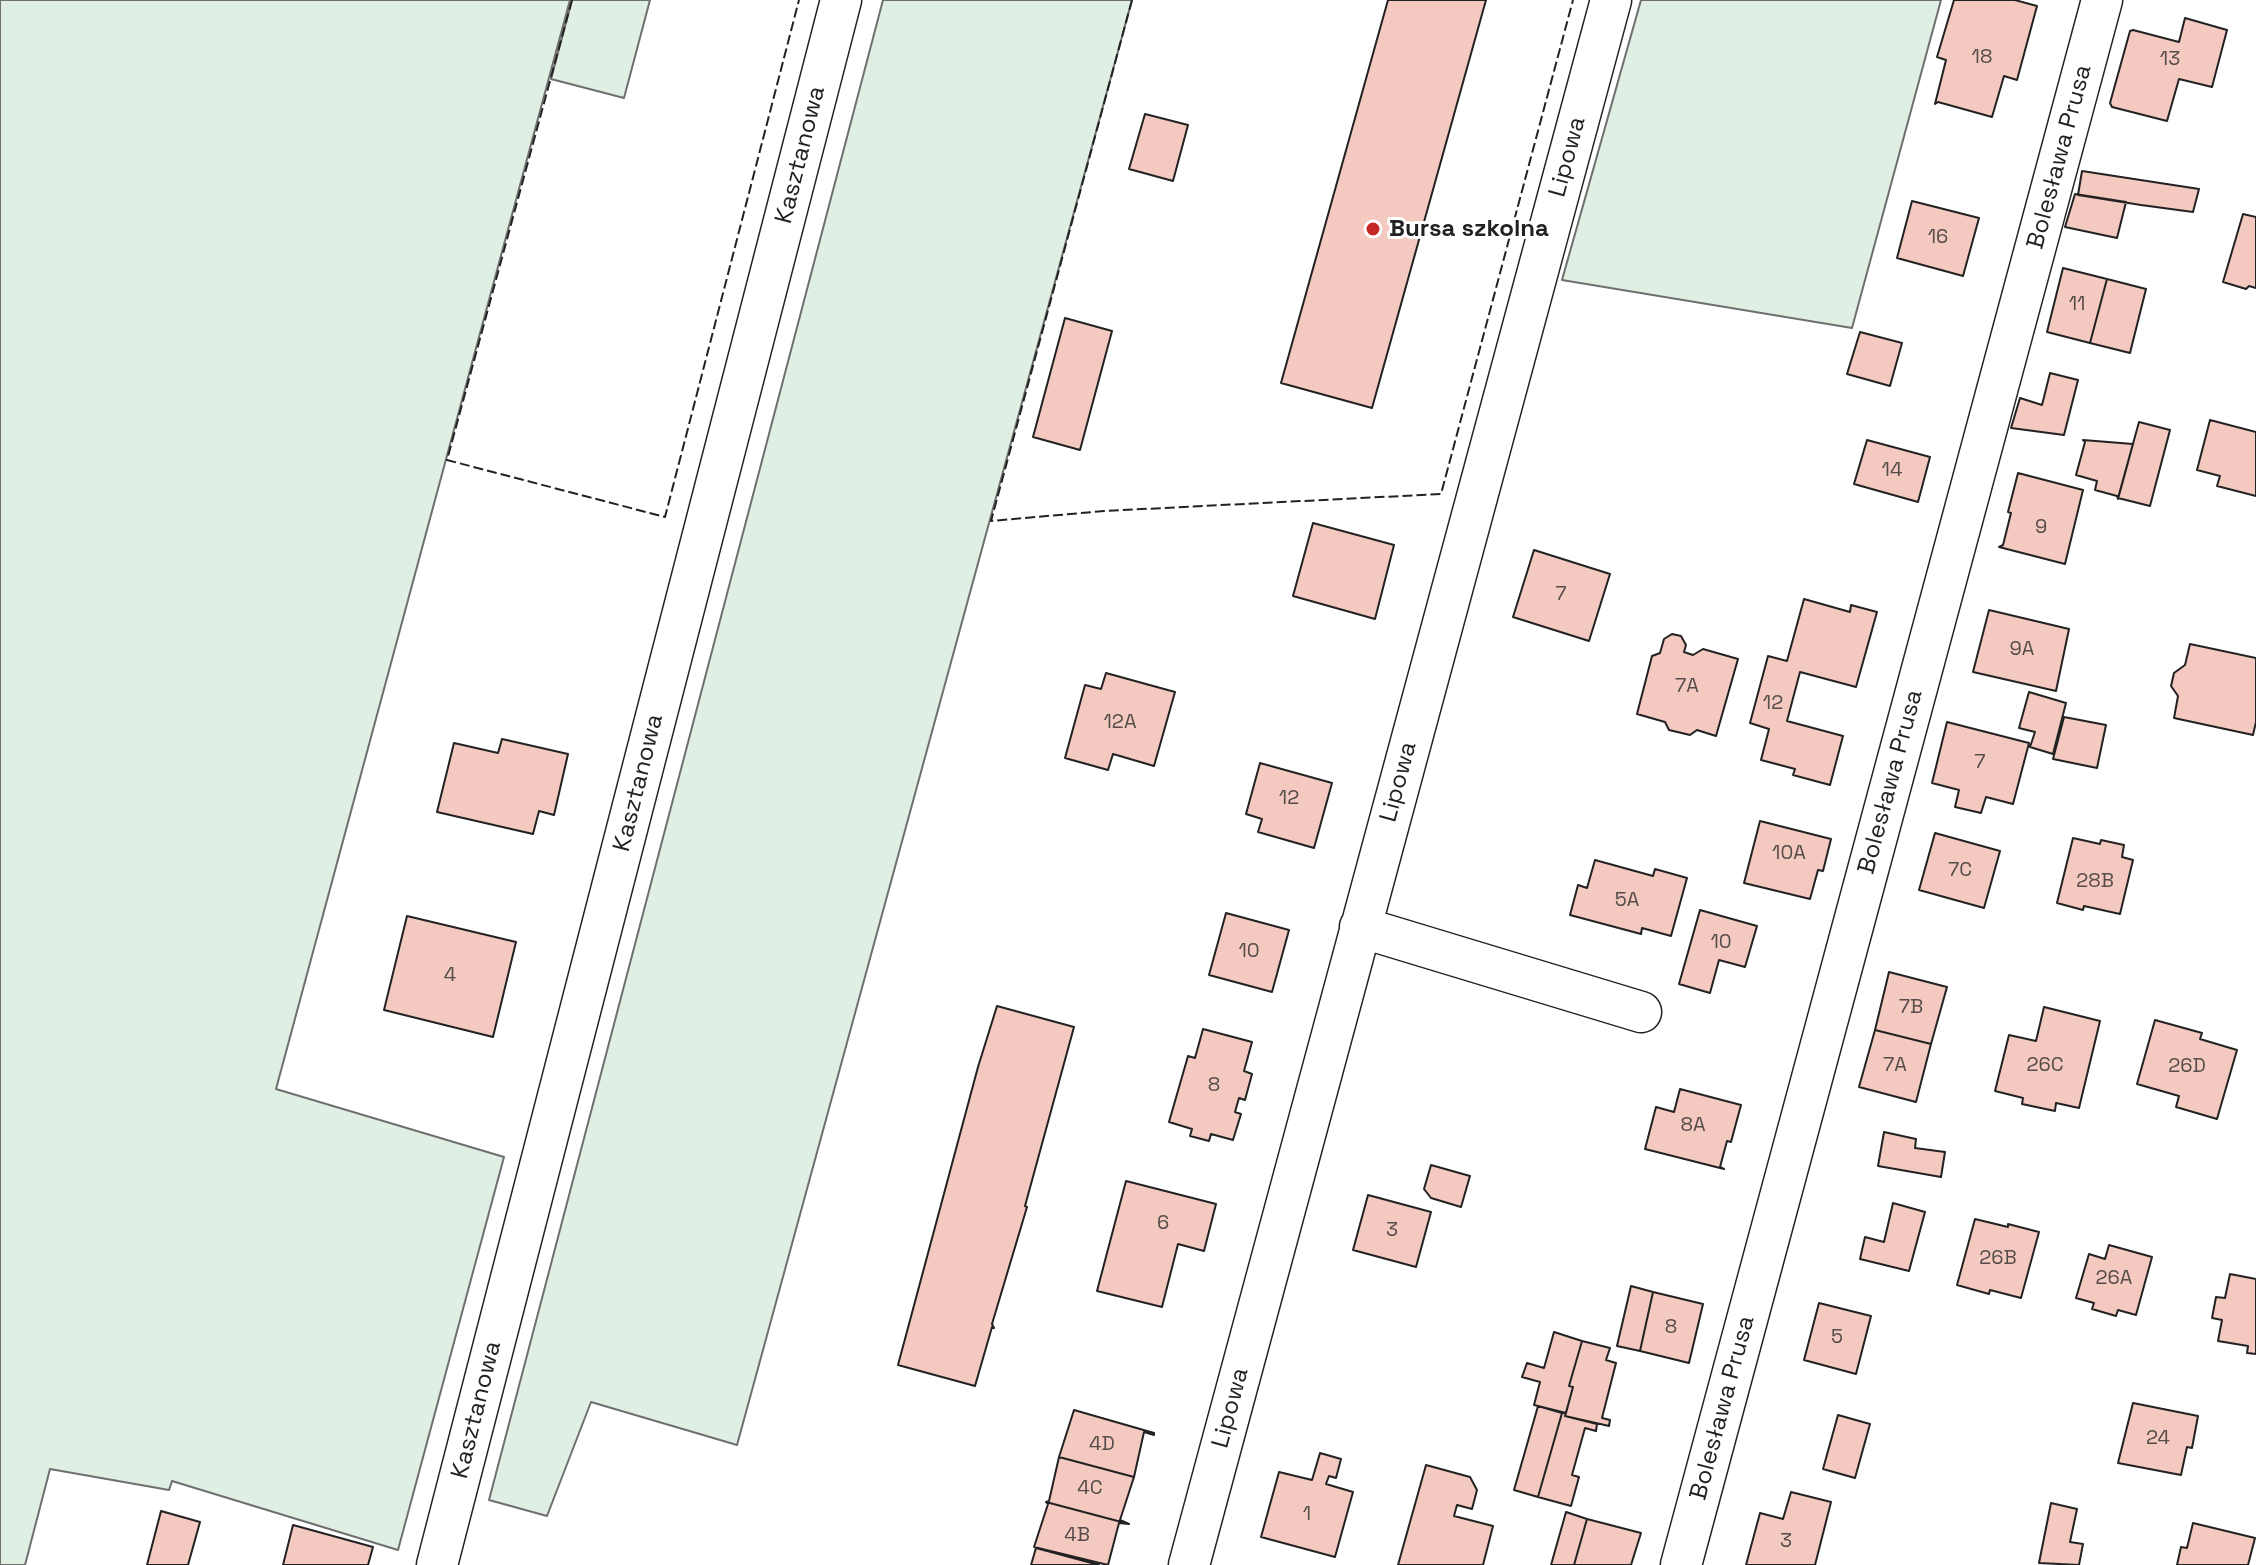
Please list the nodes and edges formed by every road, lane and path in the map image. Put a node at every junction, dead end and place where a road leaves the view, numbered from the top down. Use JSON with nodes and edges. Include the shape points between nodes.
{"nodes":[{"id":1,"x":841,"y":0,"type":"edge"},
{"id":2,"x":1611,"y":0,"type":"edge"},
{"id":3,"x":2102,"y":0,"type":"edge"},
{"id":4,"x":1360,"y":927,"type":"junction"},
{"id":5,"x":1641,"y":1012,"type":"dead end"},
{"id":6,"x":437,"y":1565,"type":"edge"},
{"id":7,"x":1189,"y":1565,"type":"edge"},
{"id":8,"x":1681,"y":1565,"type":"edge"}],
"edges":[{"from":1,"to":6,"type":"street","name":"Kasztanowa"},
{"from":2,"to":4,"type":"street","name":"Lipowa"},
{"from":3,"to":8,"type":"street","name":"Bolesława Prusa"},
{"from":4,"to":5,"type":"street"},
{"from":4,"to":7,"type":"street","name":"Lipowa"}]}
